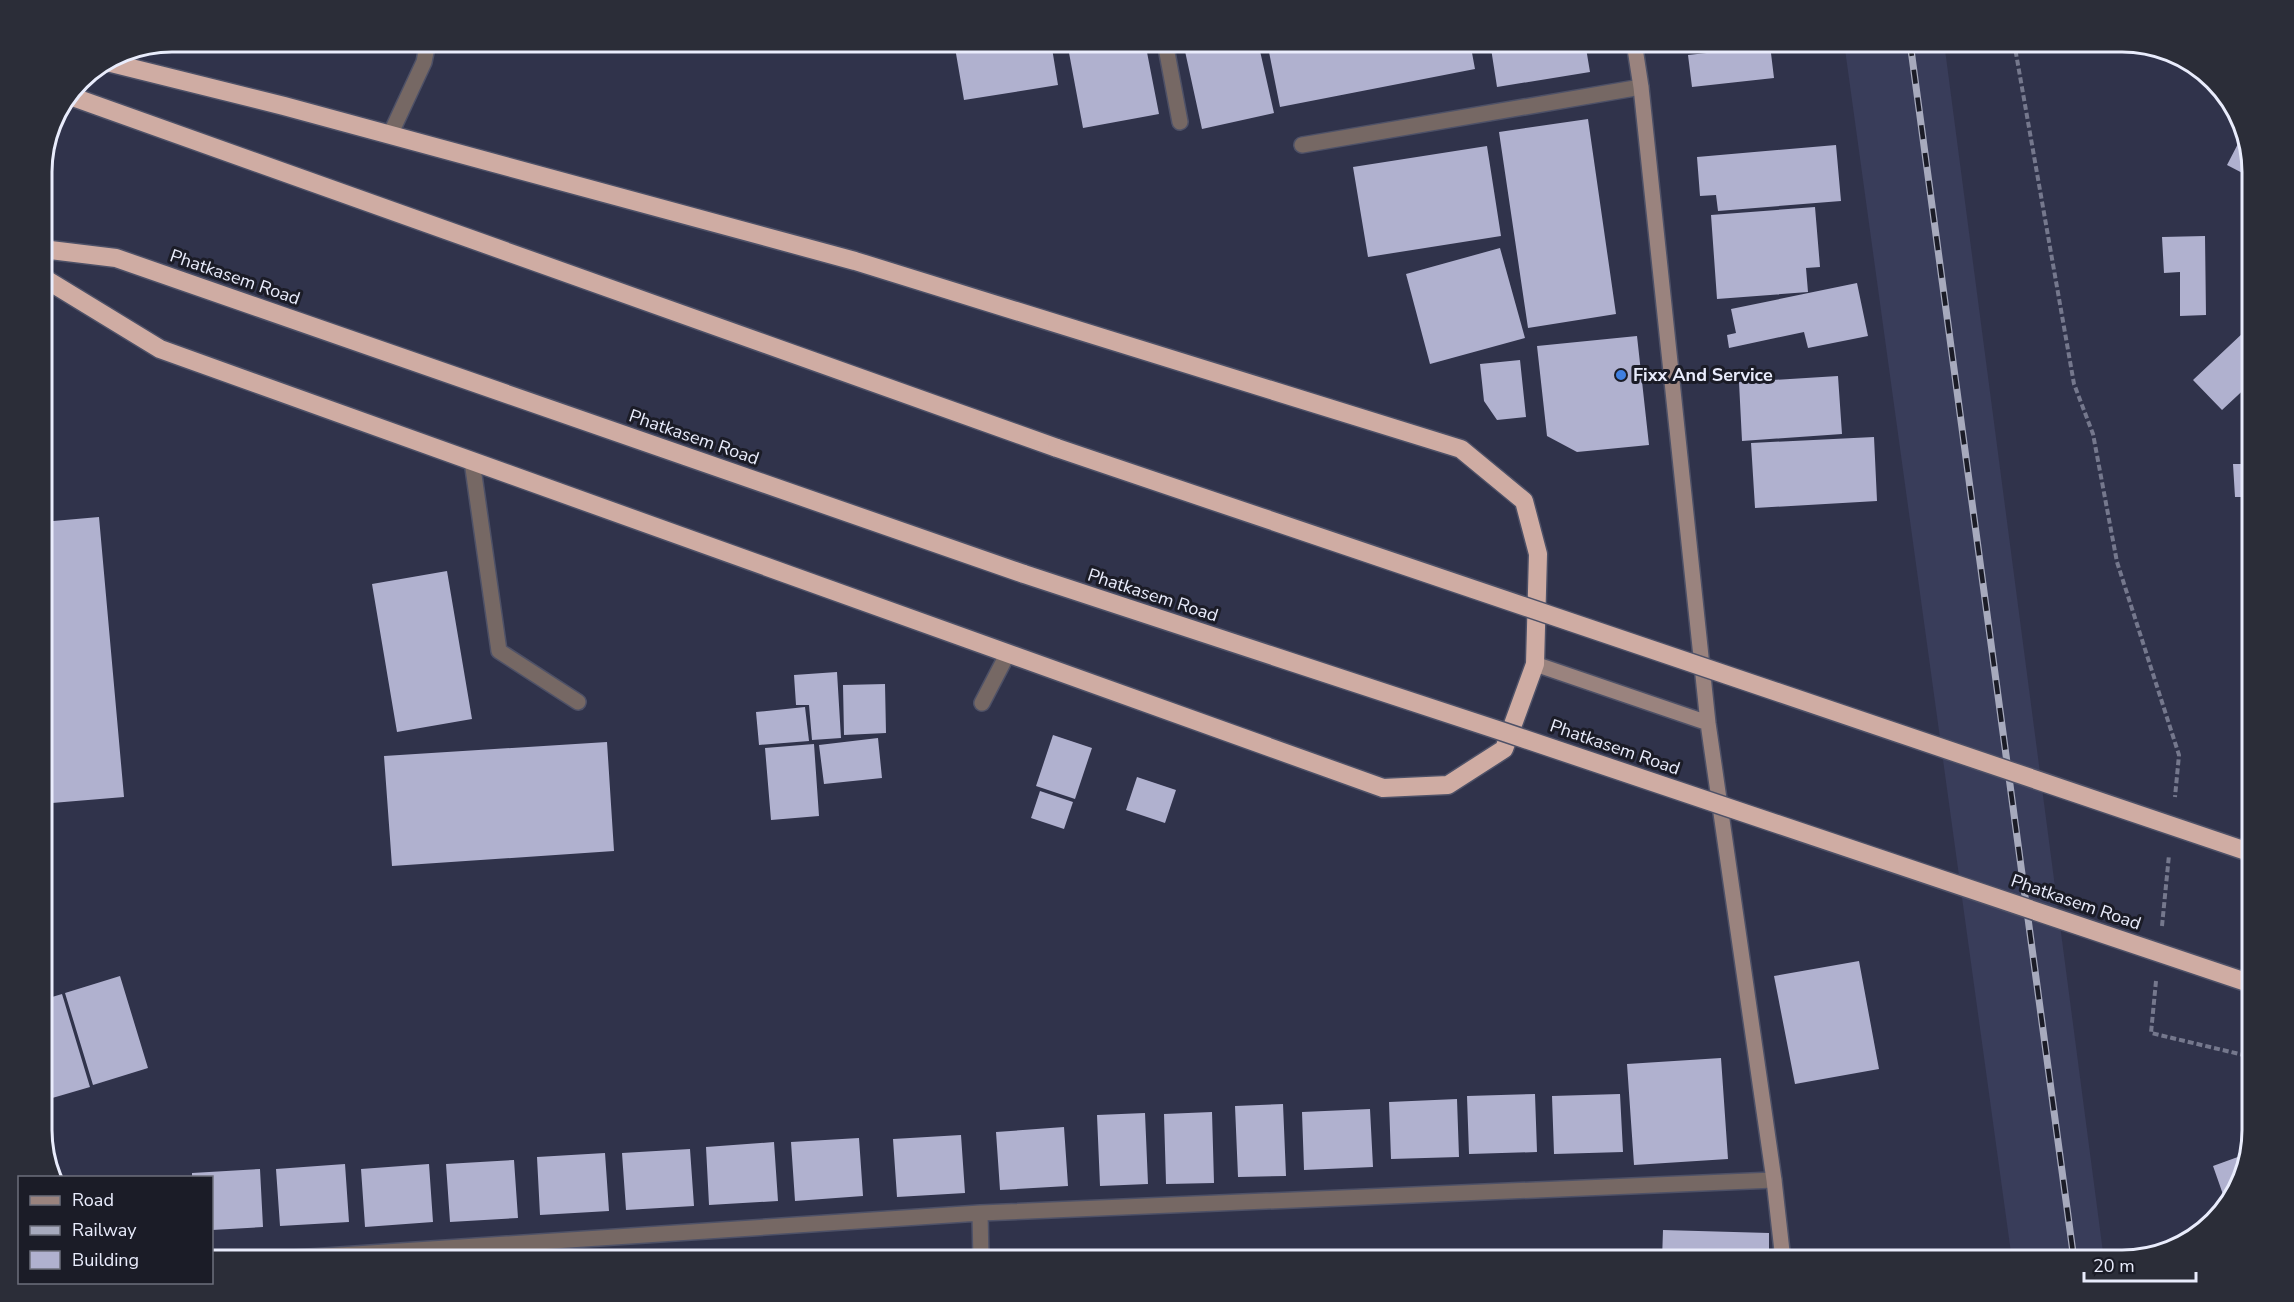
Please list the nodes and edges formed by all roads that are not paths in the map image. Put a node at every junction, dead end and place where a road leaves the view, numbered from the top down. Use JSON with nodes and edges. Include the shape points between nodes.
{"nodes":[{"id":1,"x":426,"y":52,"type":"edge"},
{"id":2,"x":1167,"y":52,"type":"edge"},
{"id":3,"x":1636,"y":52,"type":"edge"},
{"id":4,"x":120,"y":65,"type":"edge"},
{"id":5,"x":1641,"y":87,"type":"junction"},
{"id":6,"x":78,"y":99,"type":"edge"},
{"id":7,"x":1180,"y":122,"type":"dead end"},
{"id":8,"x":390,"y":135,"type":"junction"},
{"id":9,"x":1302,"y":145,"type":"dead end"},
{"id":10,"x":53,"y":250,"type":"edge"},
{"id":11,"x":53,"y":284,"type":"edge"},
{"id":12,"x":472,"y":461,"type":"junction"},
{"id":13,"x":1008,"y":653,"type":"junction"},
{"id":14,"x":1535,"y":664,"type":"junction"},
{"id":15,"x":578,"y":702,"type":"dead end"},
{"id":16,"x":982,"y":703,"type":"dead end"},
{"id":17,"x":1708,"y":723,"type":"junction"},
{"id":18,"x":2242,"y":850,"type":"edge"},
{"id":19,"x":2242,"y":981,"type":"edge"},
{"id":20,"x":1774,"y":1180,"type":"junction"},
{"id":21,"x":980,"y":1213,"type":"junction"},
{"id":22,"x":416,"y":1250,"type":"edge"},
{"id":23,"x":981,"y":1250,"type":"edge"},
{"id":24,"x":1782,"y":1250,"type":"edge"}],
"edges":[{"from":1,"to":8,"type":"street"},
{"from":2,"to":7,"type":"street"},
{"from":3,"to":5,"type":"street"},
{"from":4,"to":8,"type":"highway"},
{"from":5,"to":9,"type":"street"},
{"from":5,"to":17,"type":"street"},
{"from":6,"to":18,"type":"highway","bridge":true,"via":[[1057,448]]},
{"from":8,"to":14,"type":"highway","via":[[855,261],[1461,449],[1524,501],[1539,554]]},
{"from":10,"to":19,"type":"highway","name":"Phatkasem Road","bridge":true,"via":[[116,258],[1024,574]]},
{"from":11,"to":12,"type":"highway","via":[[160,349]]},
{"from":12,"to":13,"type":"highway"},
{"from":12,"to":15,"type":"street","via":[[499,651]]},
{"from":13,"to":14,"type":"highway","via":[[1383,788],[1448,785],[1504,749]]},
{"from":13,"to":16,"type":"street"},
{"from":14,"to":17,"type":"street"},
{"from":17,"to":20,"type":"street"},
{"from":20,"to":21,"type":"street"},
{"from":20,"to":24,"type":"street"},
{"from":21,"to":22,"type":"street"},
{"from":21,"to":23,"type":"street"}]}
